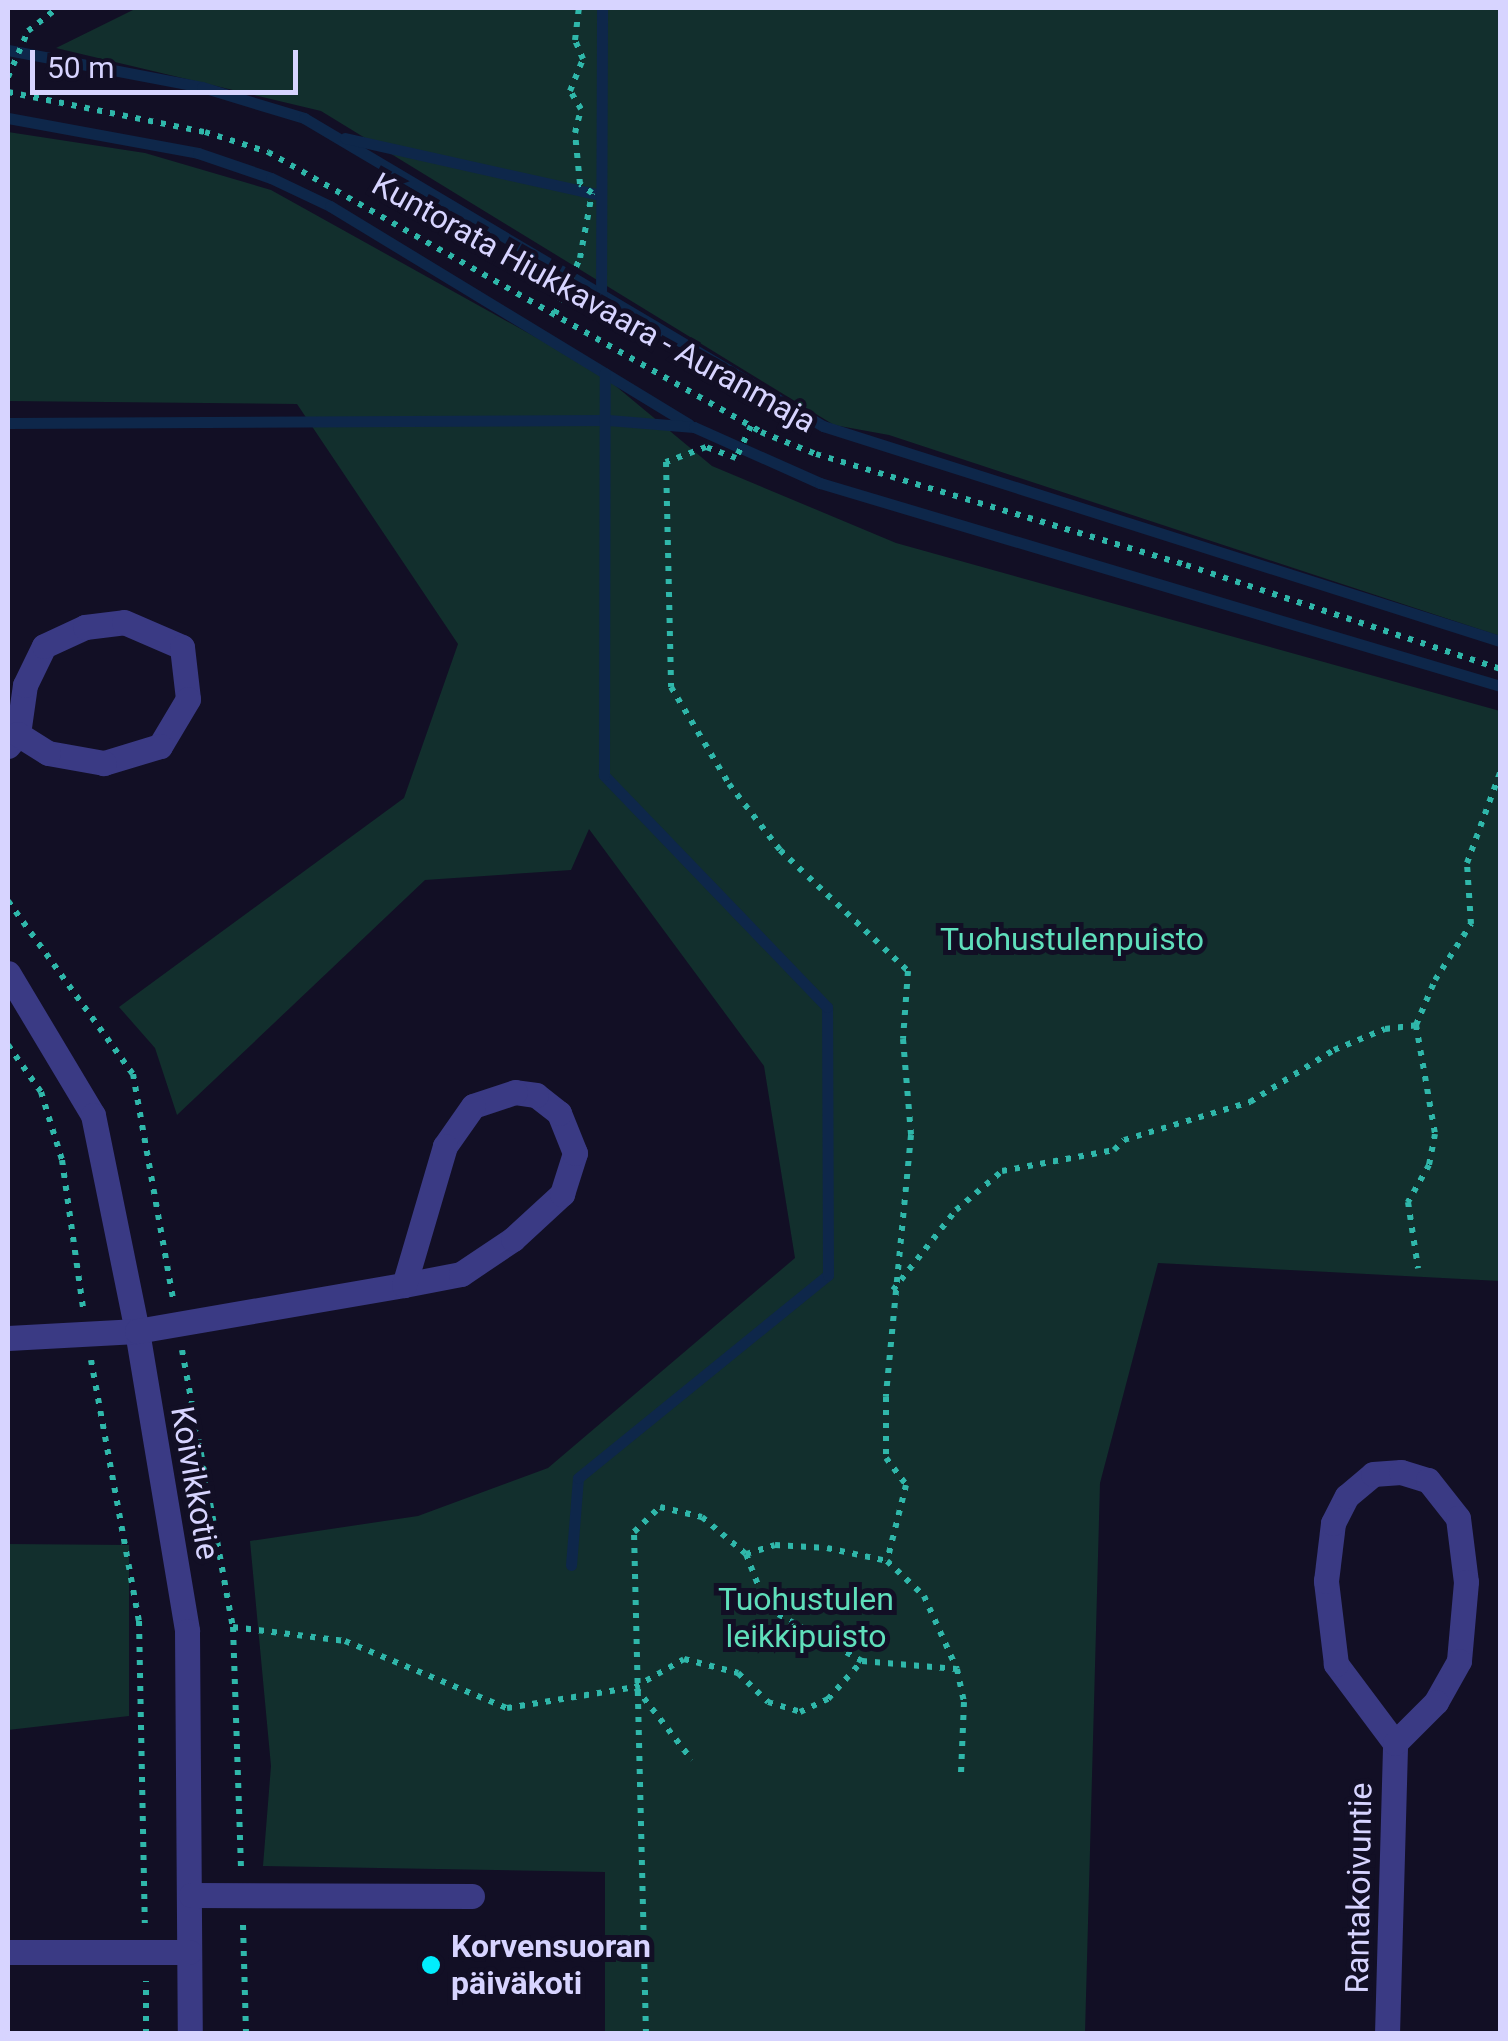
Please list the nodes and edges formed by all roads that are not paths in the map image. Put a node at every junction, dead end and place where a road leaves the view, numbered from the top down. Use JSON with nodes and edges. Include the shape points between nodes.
{"nodes":[{"id":1,"x":13,"y":740,"type":"edge"},
{"id":2,"x":8,"y":973,"type":"edge"},
{"id":3,"x":404,"y":1286,"type":"junction"},
{"id":4,"x":137,"y":1332,"type":"junction"},
{"id":5,"x":8,"y":1338,"type":"edge"},
{"id":6,"x":1395,"y":1743,"type":"junction"},
{"id":7,"x":192,"y":1895,"type":"junction"},
{"id":8,"x":472,"y":1896,"type":"dead end"},
{"id":9,"x":8,"y":1952,"type":"edge"},
{"id":10,"x":190,"y":1952,"type":"junction"},
{"id":11,"x":190,"y":2034,"type":"edge"},
{"id":12,"x":1387,"y":2034,"type":"edge"}],
"edges":[{"from":1,"to":1,"type":"street","via":[[104,763],[160,746],[188,700],[182,647],[124,622],[85,626],[44,646],[25,684]]},
{"from":2,"to":4,"type":"street","name":"Koivikkotie","via":[[93,1115]]},
{"from":3,"to":3,"type":"street","via":[[460,1274],[513,1239],[562,1194],[575,1153],[559,1112],[536,1095],[514,1092],[473,1106],[445,1146]]},
{"from":3,"to":4,"type":"street"},
{"from":4,"to":5,"type":"street"},
{"from":4,"to":7,"type":"street","name":"Koivikkotie","via":[[188,1631]]},
{"from":6,"to":6,"type":"street","name":"Rantakoivuntie","via":[[1436,1702],[1459,1661],[1466,1582],[1458,1518],[1428,1480],[1401,1472],[1373,1474],[1347,1496],[1333,1523],[1326,1581],[1336,1664]]},
{"from":6,"to":12,"type":"street","name":"Rantakoivuntie"},
{"from":7,"to":8,"type":"street"},
{"from":7,"to":10,"type":"street","name":"Koivikkotie"},
{"from":9,"to":10,"type":"street"},
{"from":10,"to":11,"type":"street","name":"Koivikkotie"}]}
